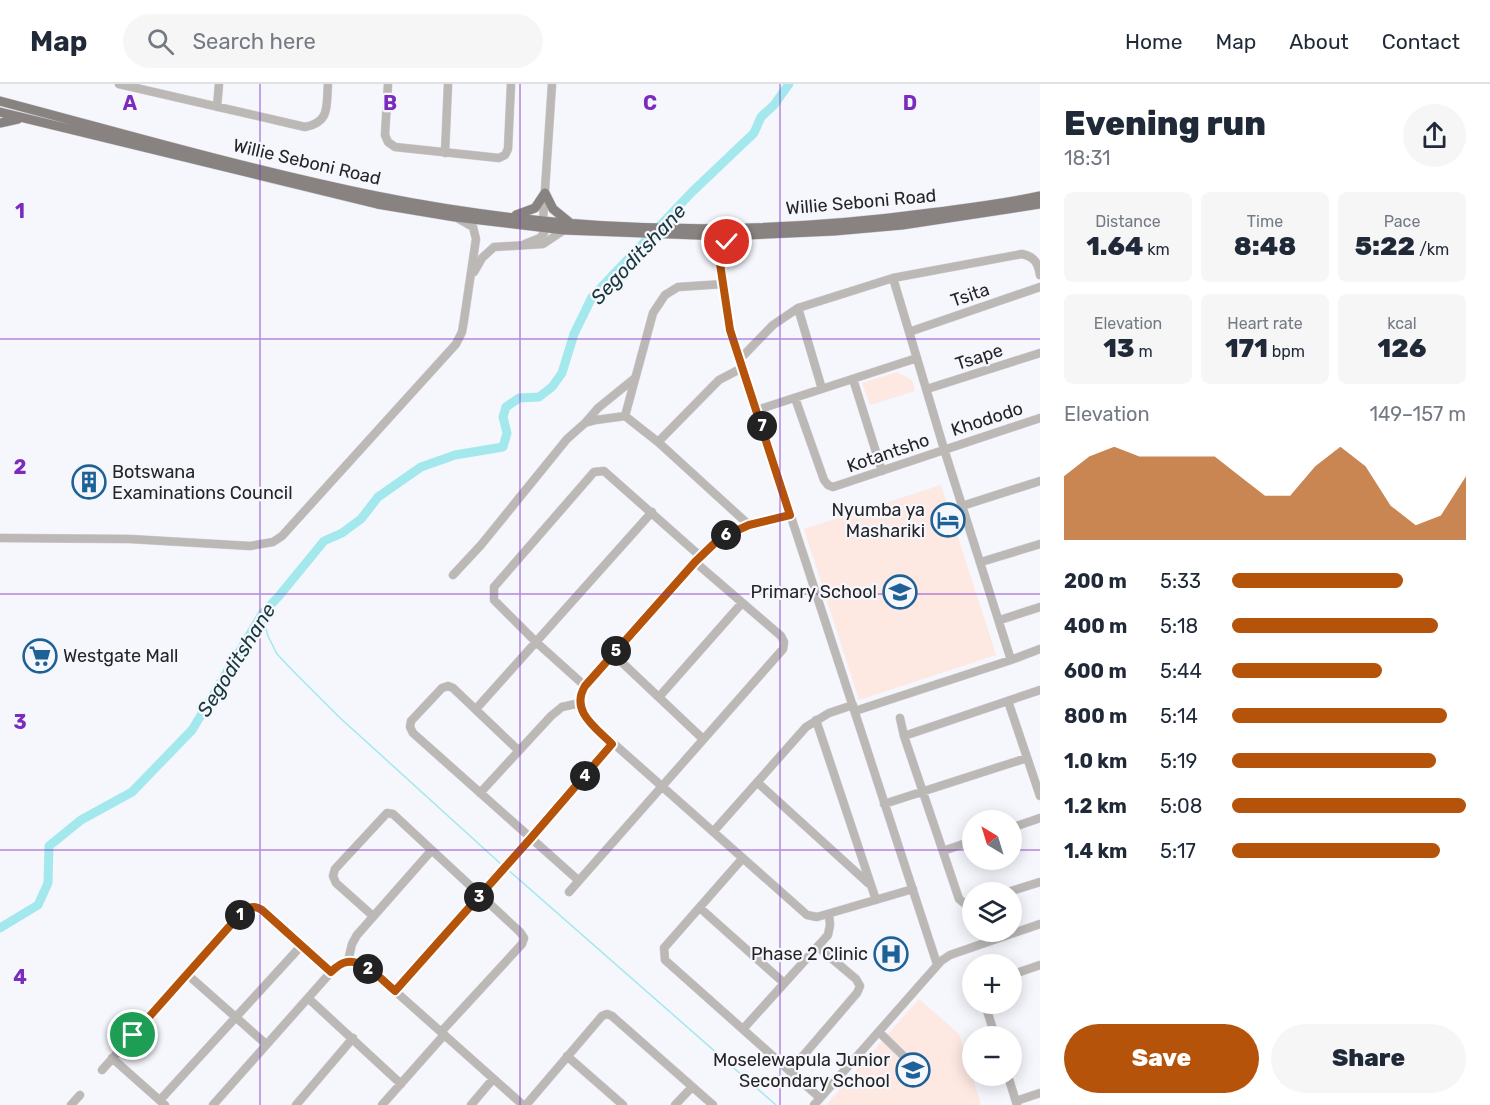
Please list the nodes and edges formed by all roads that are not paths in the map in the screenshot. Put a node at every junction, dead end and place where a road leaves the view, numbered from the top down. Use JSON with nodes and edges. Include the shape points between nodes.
{"nodes":[{"id":1,"x":119,"y":84,"type":"edge"},
{"id":2,"x":219,"y":84,"type":"edge"},
{"id":3,"x":388,"y":84,"type":"edge"},
{"id":4,"x":448,"y":84,"type":"edge"},
{"id":5,"x":511,"y":84,"type":"edge"},
{"id":6,"x":552,"y":84,"type":"edge"},
{"id":7,"x":327,"y":85,"type":"edge"},
{"id":8,"x":148,"y":88,"type":"edge"},
{"id":9,"x":0,"y":96,"type":"edge"},
{"id":10,"x":0,"y":101,"type":"edge"},
{"id":11,"x":12,"y":104,"type":"junction"},
{"id":12,"x":217,"y":107,"type":"junction"},
{"id":13,"x":0,"y":112,"type":"edge"},
{"id":14,"x":26,"y":118,"type":"junction"},
{"id":15,"x":0,"y":123,"type":"edge"},
{"id":16,"x":445,"y":153,"type":"junction"},
{"id":17,"x":545,"y":193,"type":"junction"},
{"id":18,"x":1039,"y":202,"type":"edge"},
{"id":19,"x":507,"y":217,"type":"junction"},
{"id":20,"x":455,"y":218,"type":"junction"},
{"id":21,"x":544,"y":224,"type":"junction"},
{"id":22,"x":568,"y":227,"type":"junction"},
{"id":23,"x":684,"y":232,"type":"junction"},
{"id":24,"x":746,"y":235,"type":"junction"},
{"id":25,"x":704,"y":236,"type":"junction"},
{"id":26,"x":525,"y":244,"type":"junction"},
{"id":27,"x":719,"y":257,"type":"junction"},
{"id":28,"x":1040,"y":275,"type":"edge"},
{"id":29,"x":471,"y":278,"type":"junction"},
{"id":30,"x":893,"y":278,"type":"junction"},
{"id":31,"x":724,"y":284,"type":"junction"},
{"id":32,"x":1040,"y":287,"type":"edge"},
{"id":33,"x":798,"y":308,"type":"junction"},
{"id":34,"x":909,"y":332,"type":"junction"},
{"id":35,"x":1040,"y":353,"type":"edge"},
{"id":36,"x":917,"y":358,"type":"junction"},
{"id":37,"x":741,"y":364,"type":"junction"},
{"id":38,"x":635,"y":378,"type":"junction"},
{"id":39,"x":853,"y":379,"type":"junction"},
{"id":40,"x":822,"y":389,"type":"junction"},
{"id":41,"x":927,"y":389,"type":"junction"},
{"id":42,"x":795,"y":398,"type":"junction"},
{"id":43,"x":757,"y":410,"type":"junction"},
{"id":44,"x":625,"y":416,"type":"junction"},
{"id":45,"x":1040,"y":418,"type":"edge"},
{"id":46,"x":585,"y":423,"type":"junction"},
{"id":47,"x":658,"y":442,"type":"junction"},
{"id":48,"x":944,"y":449,"type":"junction"},
{"id":49,"x":882,"y":471,"type":"junction"},
{"id":50,"x":1040,"y":481,"type":"edge"},
{"id":51,"x":962,"y":506,"type":"junction"},
{"id":52,"x":652,"y":513,"type":"junction"},
{"id":53,"x":790,"y":515,"type":"junction"},
{"id":54,"x":749,"y":525,"type":"junction"},
{"id":55,"x":0,"y":538,"type":"edge"},
{"id":56,"x":1040,"y":544,"type":"edge"},
{"id":57,"x":697,"y":559,"type":"junction"},
{"id":58,"x":981,"y":562,"type":"junction"},
{"id":59,"x":453,"y":575,"type":"dead end"},
{"id":60,"x":742,"y":603,"type":"junction"},
{"id":61,"x":1040,"y":607,"type":"edge"},
{"id":62,"x":1000,"y":620,"type":"junction"},
{"id":63,"x":536,"y":642,"type":"junction"},
{"id":64,"x":1040,"y":649,"type":"edge"},
{"id":65,"x":613,"y":654,"type":"junction"},
{"id":66,"x":1011,"y":660,"type":"junction"},
{"id":67,"x":585,"y":686,"type":"junction"},
{"id":68,"x":1040,"y":690,"type":"edge"},
{"id":69,"x":659,"y":697,"type":"junction"},
{"id":70,"x":1008,"y":701,"type":"junction"},
{"id":71,"x":580,"y":703,"type":"junction"},
{"id":72,"x":854,"y":708,"type":"junction"},
{"id":73,"x":476,"y":709,"type":"junction"},
{"id":74,"x":900,"y":718,"type":"dead end"},
{"id":75,"x":816,"y":720,"type":"junction"},
{"id":76,"x":904,"y":736,"type":"junction"},
{"id":77,"x":703,"y":738,"type":"junction"},
{"id":78,"x":612,"y":744,"type":"junction"},
{"id":79,"x":518,"y":750,"type":"junction"},
{"id":80,"x":1028,"y":758,"type":"junction"},
{"id":81,"x":757,"y":782,"type":"junction"},
{"id":82,"x":661,"y":786,"type":"junction"},
{"id":83,"x":922,"y":791,"type":"junction"},
{"id":84,"x":480,"y":793,"type":"junction"},
{"id":85,"x":1040,"y":796,"type":"edge"},
{"id":86,"x":884,"y":804,"type":"junction"},
{"id":87,"x":1040,"y":819,"type":"edge"},
{"id":88,"x":1022,"y":825,"type":"edge"},
{"id":89,"x":713,"y":832,"type":"junction"},
{"id":90,"x":531,"y":838,"type":"junction"},
{"id":91,"x":962,"y":845,"type":"edge"},
{"id":92,"x":431,"y":851,"type":"junction"},
{"id":93,"x":944,"y":851,"type":"junction"},
{"id":94,"x":742,"y":859,"type":"junction"},
{"id":95,"x":578,"y":880,"type":"junction"},
{"id":96,"x":1040,"y":882,"type":"edge"},
{"id":97,"x":870,"y":884,"type":"junction"},
{"id":98,"x":1022,"y":888,"type":"edge"},
{"id":99,"x":913,"y":889,"type":"junction"},
{"id":100,"x":569,"y":892,"type":"dead end"},
{"id":101,"x":480,"y":896,"type":"junction"},
{"id":102,"x":876,"y":900,"type":"junction"},
{"id":103,"x":962,"y":902,"type":"edge"},
{"id":104,"x":700,"y":908,"type":"junction"},
{"id":105,"x":829,"y":914,"type":"junction"},
{"id":106,"x":373,"y":916,"type":"junction"},
{"id":107,"x":1040,"y":924,"type":"edge"},
{"id":108,"x":301,"y":946,"type":"junction"},
{"id":109,"x":818,"y":947,"type":"junction"},
{"id":110,"x":348,"y":961,"type":"junction"},
{"id":111,"x":937,"y":964,"type":"junction"},
{"id":112,"x":1039,"y":968,"type":"edge"},
{"id":113,"x":331,"y":972,"type":"junction"},
{"id":114,"x":1022,"y":972,"type":"edge"},
{"id":115,"x":188,"y":975,"type":"junction"},
{"id":116,"x":784,"y":983,"type":"junction"},
{"id":117,"x":395,"y":991,"type":"junction"},
{"id":118,"x":308,"y":998,"type":"junction"},
{"id":119,"x":235,"y":1017,"type":"junction"},
{"id":120,"x":743,"y":1029,"type":"junction"},
{"id":121,"x":879,"y":1032,"type":"junction"},
{"id":122,"x":442,"y":1034,"type":"junction"},
{"id":123,"x":353,"y":1038,"type":"junction"},
{"id":124,"x":267,"y":1044,"type":"junction"},
{"id":125,"x":567,"y":1056,"type":"junction"},
{"id":126,"x":112,"y":1059,"type":"junction"},
{"id":127,"x":102,"y":1070,"type":"dead end"},
{"id":128,"x":790,"y":1071,"type":"junction"},
{"id":129,"x":925,"y":1077,"type":"dead end"},
{"id":130,"x":493,"y":1079,"type":"junction"},
{"id":131,"x":401,"y":1084,"type":"junction"},
{"id":132,"x":692,"y":1086,"type":"junction"},
{"id":133,"x":1011,"y":1086,"type":"edge"},
{"id":134,"x":1040,"y":1093,"type":"edge"},
{"id":135,"x":80,"y":1095,"type":"dead end"},
{"id":136,"x":820,"y":1098,"type":"junction"},
{"id":137,"x":162,"y":1103,"type":"edge"},
{"id":138,"x":1017,"y":1103,"type":"edge"},
{"id":139,"x":71,"y":1105,"type":"edge"},
{"id":140,"x":213,"y":1105,"type":"edge"},
{"id":141,"x":296,"y":1105,"type":"edge"},
{"id":142,"x":382,"y":1105,"type":"edge"},
{"id":143,"x":471,"y":1105,"type":"edge"},
{"id":144,"x":524,"y":1105,"type":"edge"},
{"id":145,"x":623,"y":1105,"type":"edge"},
{"id":146,"x":675,"y":1105,"type":"edge"},
{"id":147,"x":713,"y":1105,"type":"edge"},
{"id":148,"x":814,"y":1105,"type":"edge"}],
"edges":[{"from":1,"to":8,"type":"street"},
{"from":2,"to":12,"type":"street"},
{"from":3,"to":16,"type":"street","via":[[388,142],[395,147]]},
{"from":4,"to":16,"type":"street"},
{"from":5,"to":16,"type":"street","via":[[505,155],[499,158]]},
{"from":6,"to":17,"type":"street"},
{"from":7,"to":12,"type":"street","via":[[323,118],[305,127]]},
{"from":8,"to":12,"type":"street"},
{"from":9,"to":11,"type":"main road"},
{"from":10,"to":11,"type":"main road","name":"Willie Seboni Road"},
{"from":11,"to":19,"type":"main road","name":"Willie Seboni Road","via":[[354,191]]},
{"from":13,"to":14,"type":"main road","name":"Willie Seboni Road"},
{"from":14,"to":15,"type":"main road"},
{"from":14,"to":20,"type":"main road","name":"Willie Seboni Road","via":[[377,204]]},
{"from":17,"to":19,"type":"main road","via":[[536,208]]},
{"from":17,"to":21,"type":"street"},
{"from":17,"to":22,"type":"main road"},
{"from":18,"to":23,"type":"main road","name":"Willie Seboni Road","via":[[834,224]]},
{"from":18,"to":24,"type":"main road","name":"Willie Seboni Road","via":[[902,225]]},
{"from":19,"to":21,"type":"main road","name":"Willie Seboni Road"},
{"from":20,"to":21,"type":"main road","name":"Willie Seboni Road"},
{"from":20,"to":29,"type":"street","via":[[475,231]]},
{"from":21,"to":22,"type":"main road","name":"Willie Seboni Road"},
{"from":21,"to":26,"type":"street","via":[[540,238]]},
{"from":22,"to":23,"type":"main road","name":"Willie Seboni Road"},
{"from":22,"to":26,"type":"street","via":[[543,244]]},
{"from":23,"to":25,"type":"main road","name":"Willie Seboni Road"},
{"from":24,"to":25,"type":"main road","name":"Willie Seboni Road"},
{"from":24,"to":27,"type":"street","via":[[727,242]]},
{"from":25,"to":27,"type":"street","via":[[714,243]]},
{"from":26,"to":29,"type":"street","via":[[494,247],[482,258]]},
{"from":27,"to":31,"type":"street"},
{"from":28,"to":30,"type":"street","via":[[1034,259],[1022,254]]},
{"from":29,"to":55,"type":"street","via":[[456,344],[290,529],[273,542],[250,546],[130,539]]},
{"from":30,"to":33,"type":"street"},
{"from":30,"to":34,"type":"street"},
{"from":31,"to":37,"type":"street","via":[[730,330]]},
{"from":31,"to":38,"type":"street","via":[[678,287],[664,295],[653,313]]},
{"from":32,"to":34,"type":"street","name":"Tsita"},
{"from":33,"to":37,"type":"street","via":[[772,326]]},
{"from":33,"to":40,"type":"street"},
{"from":34,"to":36,"type":"street"},
{"from":35,"to":41,"type":"street","name":"Tsape"},
{"from":36,"to":39,"type":"street"},
{"from":36,"to":41,"type":"street"},
{"from":37,"to":43,"type":"street"},
{"from":37,"to":47,"type":"street","via":[[719,380]]},
{"from":38,"to":44,"type":"street"},
{"from":38,"to":46,"type":"street"},
{"from":39,"to":40,"type":"street"},
{"from":39,"to":49,"type":"street"},
{"from":40,"to":42,"type":"street"},
{"from":41,"to":48,"type":"street"},
{"from":42,"to":43,"type":"street"},
{"from":42,"to":49,"type":"street","name":"Kotantsho","via":[[828,485],[833,487]]},
{"from":43,"to":53,"type":"street"},
{"from":44,"to":46,"type":"street"},
{"from":44,"to":47,"type":"street"},
{"from":45,"to":48,"type":"street","name":"Khododo"},
{"from":46,"to":59,"type":"street","via":[[567,439]]},
{"from":47,"to":54,"type":"street"},
{"from":48,"to":49,"type":"street","name":"Kotantsho"},
{"from":48,"to":51,"type":"street"},
{"from":50,"to":51,"type":"street"},
{"from":51,"to":58,"type":"street"},
{"from":52,"to":57,"type":"street"},
{"from":52,"to":63,"type":"street"},
{"from":52,"to":63,"type":"street","via":[[604,471],[594,472],[494,587],[494,600]]},
{"from":53,"to":54,"type":"street"},
{"from":53,"to":72,"type":"street"},
{"from":54,"to":57,"type":"street","via":[[720,538]]},
{"from":56,"to":58,"type":"street"},
{"from":57,"to":60,"type":"street"},
{"from":57,"to":65,"type":"street"},
{"from":58,"to":62,"type":"street"},
{"from":60,"to":69,"type":"street"},
{"from":60,"to":77,"type":"street","via":[[781,636],[783,649]]},
{"from":61,"to":62,"type":"street"},
{"from":62,"to":66,"type":"street"},
{"from":63,"to":67,"type":"street"},
{"from":63,"to":73,"type":"street"},
{"from":64,"to":66,"type":"street"},
{"from":65,"to":67,"type":"street"},
{"from":65,"to":69,"type":"street"},
{"from":66,"to":72,"type":"street"},
{"from":67,"to":71,"type":"street"},
{"from":68,"to":70,"type":"street"},
{"from":69,"to":77,"type":"street"},
{"from":70,"to":76,"type":"street"},
{"from":70,"to":80,"type":"street"},
{"from":71,"to":78,"type":"street","via":[[586,719]]},
{"from":71,"to":79,"type":"street","via":[[556,711]]},
{"from":72,"to":75,"type":"street"},
{"from":72,"to":86,"type":"street"},
{"from":73,"to":79,"type":"street"},
{"from":73,"to":84,"type":"street","via":[[448,686],[411,721],[410,727]]},
{"from":74,"to":76,"type":"street"},
{"from":75,"to":81,"type":"street"},
{"from":75,"to":97,"type":"street"},
{"from":76,"to":83,"type":"street"},
{"from":77,"to":82,"type":"street"},
{"from":78,"to":82,"type":"street"},
{"from":78,"to":90,"type":"street"},
{"from":79,"to":84,"type":"street"},
{"from":80,"to":83,"type":"street"},
{"from":80,"to":85,"type":"street"},
{"from":81,"to":89,"type":"street"},
{"from":81,"to":97,"type":"street"},
{"from":82,"to":89,"type":"street"},
{"from":82,"to":95,"type":"street"},
{"from":83,"to":86,"type":"street"},
{"from":83,"to":93,"type":"street"},
{"from":84,"to":90,"type":"street"},
{"from":86,"to":99,"type":"street"},
{"from":87,"to":88,"type":"street"},
{"from":89,"to":94,"type":"street"},
{"from":90,"to":95,"type":"street"},
{"from":90,"to":101,"type":"street"},
{"from":91,"to":93,"type":"street"},
{"from":92,"to":101,"type":"street"},
{"from":92,"to":106,"type":"street"},
{"from":92,"to":106,"type":"street","via":[[393,814],[387,813],[334,869],[336,883]]},
{"from":93,"to":103,"type":"street"},
{"from":94,"to":104,"type":"street"},
{"from":94,"to":105,"type":"street","via":[[807,915],[817,918]]},
{"from":95,"to":100,"type":"street"},
{"from":96,"to":98,"type":"street"},
{"from":97,"to":102,"type":"street"},
{"from":99,"to":102,"type":"street"},
{"from":99,"to":111,"type":"street"},
{"from":101,"to":117,"type":"street"},
{"from":101,"to":122,"type":"street","via":[[524,938]]},
{"from":102,"to":105,"type":"street"},
{"from":104,"to":116,"type":"street"},
{"from":104,"to":120,"type":"street","via":[[664,948],[665,960]]},
{"from":105,"to":109,"type":"street","via":[[828,935]]},
{"from":106,"to":110,"type":"street","via":[[357,934]]},
{"from":107,"to":111,"type":"street","via":[[950,955]]},
{"from":108,"to":113,"type":"street"},
{"from":108,"to":115,"type":"street","via":[[262,910],[250,907]]},
{"from":108,"to":119,"type":"street"},
{"from":109,"to":116,"type":"street"},
{"from":109,"to":128,"type":"street","via":[[860,986]]},
{"from":110,"to":113,"type":"street"},
{"from":110,"to":117,"type":"street","via":[[363,965]]},
{"from":111,"to":121,"type":"street"},
{"from":112,"to":114,"type":"street"},
{"from":113,"to":118,"type":"street"},
{"from":115,"to":119,"type":"street"},
{"from":115,"to":126,"type":"street"},
{"from":116,"to":120,"type":"street"},
{"from":117,"to":122,"type":"street"},
{"from":118,"to":123,"type":"street"},
{"from":118,"to":124,"type":"street"},
{"from":119,"to":124,"type":"street"},
{"from":119,"to":137,"type":"street"},
{"from":120,"to":128,"type":"street"},
{"from":121,"to":129,"type":"street"},
{"from":121,"to":136,"type":"street"},
{"from":122,"to":130,"type":"street"},
{"from":122,"to":131,"type":"street"},
{"from":123,"to":131,"type":"street"},
{"from":123,"to":141,"type":"street"},
{"from":124,"to":140,"type":"street"},
{"from":125,"to":132,"type":"street","via":[[607,1014]]},
{"from":125,"to":144,"type":"street"},
{"from":125,"to":145,"type":"street"},
{"from":126,"to":127,"type":"street"},
{"from":126,"to":137,"type":"street"},
{"from":128,"to":136,"type":"street"},
{"from":130,"to":143,"type":"street"},
{"from":130,"to":144,"type":"street"},
{"from":131,"to":142,"type":"street"},
{"from":132,"to":146,"type":"street"},
{"from":132,"to":147,"type":"street"},
{"from":133,"to":138,"type":"street"},
{"from":134,"to":138,"type":"street"},
{"from":135,"to":139,"type":"street"},
{"from":136,"to":148,"type":"street"}]}
